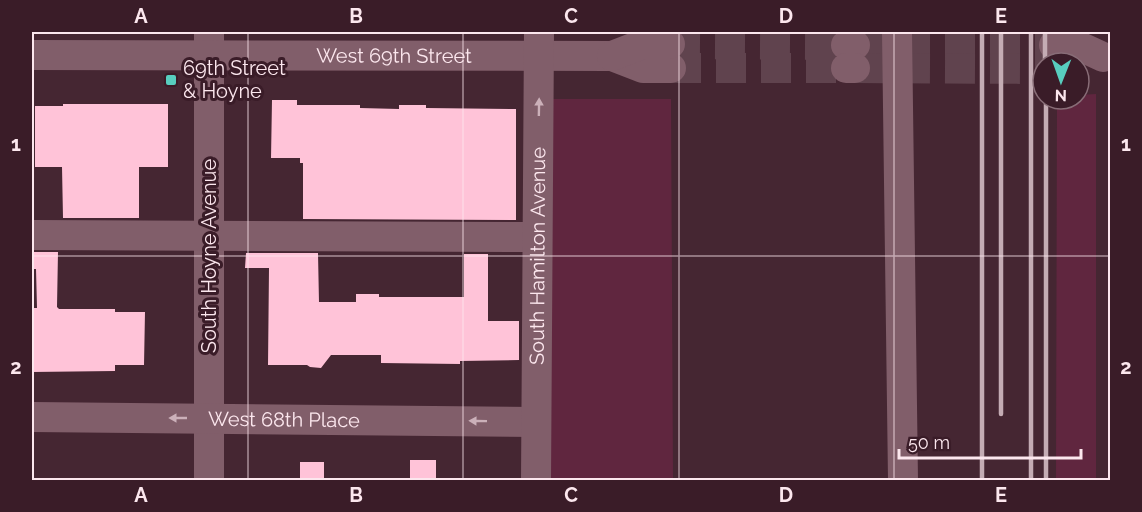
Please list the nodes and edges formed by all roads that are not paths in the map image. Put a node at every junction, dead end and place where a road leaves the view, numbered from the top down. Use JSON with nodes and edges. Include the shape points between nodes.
{"nodes":[{"id":1,"x":897,"y":32,"type":"edge"},
{"id":2,"x":209,"y":43,"type":"edge"},
{"id":3,"x":539,"y":44,"type":"edge"},
{"id":4,"x":1054,"y":45,"type":"tunnel mouth"},
{"id":5,"x":32,"y":55,"type":"edge"},
{"id":6,"x":670,"y":56,"type":"tunnel mouth"},
{"id":7,"x":1097,"y":61,"type":"edge"},
{"id":8,"x":32,"y":235,"type":"edge"},
{"id":9,"x":208,"y":235,"type":"junction"},
{"id":10,"x":537,"y":237,"type":"junction"},
{"id":11,"x":32,"y":417,"type":"edge"},
{"id":12,"x":209,"y":418,"type":"junction"},
{"id":13,"x":536,"y":422,"type":"junction"},
{"id":14,"x":209,"y":480,"type":"edge"},
{"id":15,"x":536,"y":480,"type":"edge"},
{"id":16,"x":903,"y":480,"type":"edge"}],
"edges":[{"from":1,"to":16,"type":"street"},
{"from":2,"to":3,"type":"street","name":"West 69th Street"},
{"from":2,"to":5,"type":"street","name":"West 69th Street"},
{"from":2,"to":9,"type":"street","name":"South Hoyne Avenue"},
{"from":3,"to":6,"type":"street","name":"West 69th Street","via":[[612,56],[643,44]]},
{"from":10,"to":3,"type":"street","name":"South Hamilton Avenue","one_way":true},
{"from":4,"to":7,"type":"street","via":[[1077,45]]},
{"from":8,"to":9,"type":"street"},
{"from":9,"to":10,"type":"street"},
{"from":9,"to":12,"type":"street","name":"South Hoyne Avenue"},
{"from":10,"to":13,"type":"street","name":"South Hamilton Avenue"},
{"from":12,"to":11,"type":"street","name":"West 68th Place","one_way":true},
{"from":13,"to":12,"type":"street","name":"West 68th Place","one_way":true},
{"from":12,"to":14,"type":"street","name":"South Hoyne Avenue"},
{"from":13,"to":15,"type":"street","name":"South Hamilton Avenue"}]}
